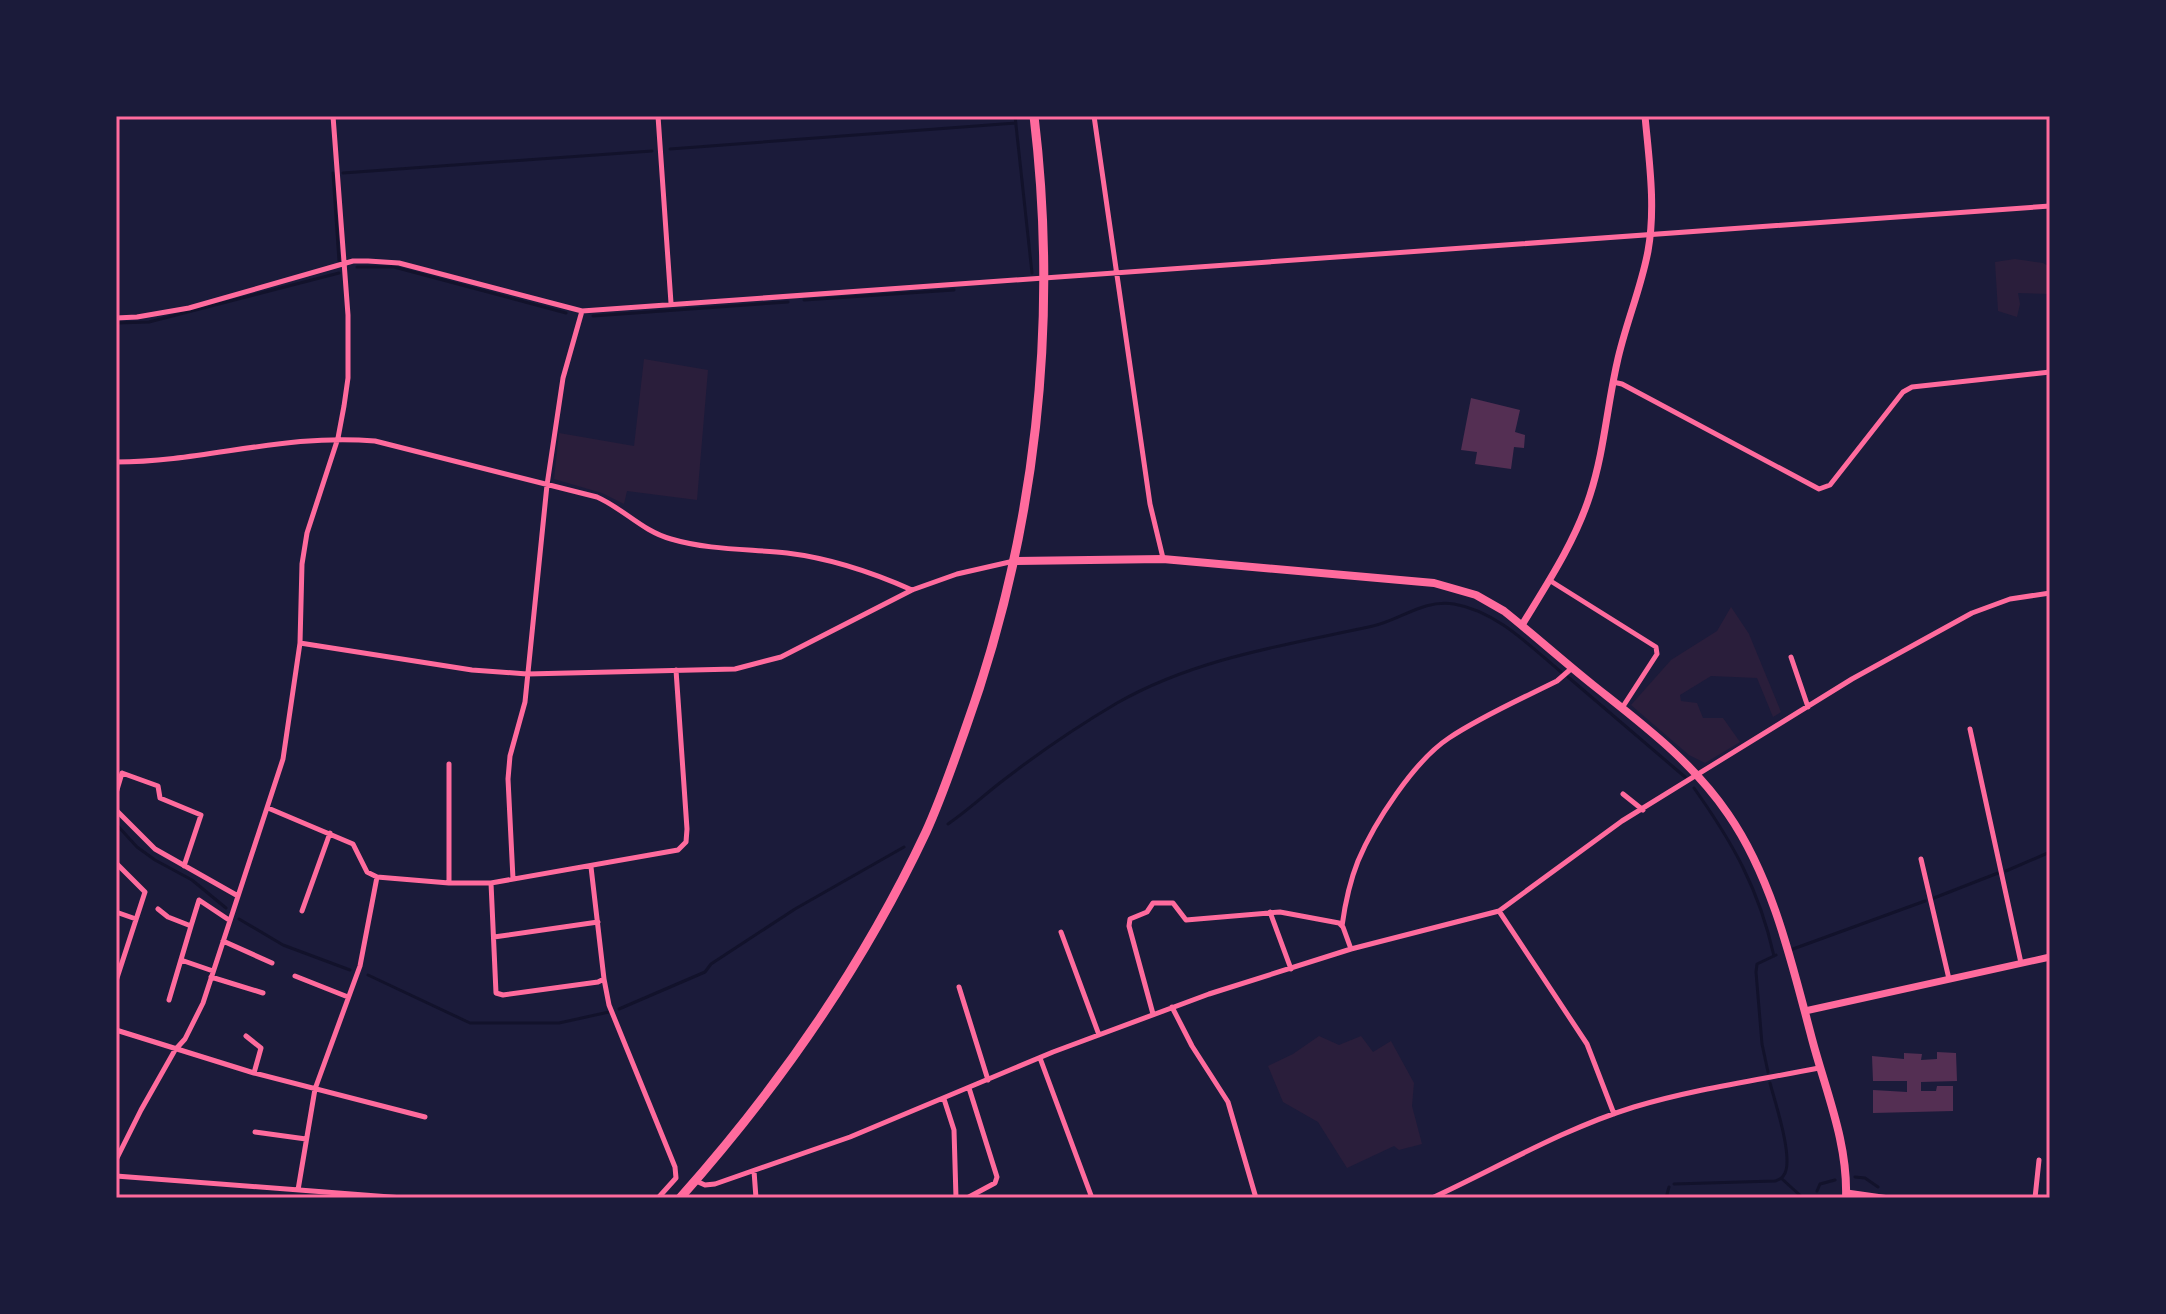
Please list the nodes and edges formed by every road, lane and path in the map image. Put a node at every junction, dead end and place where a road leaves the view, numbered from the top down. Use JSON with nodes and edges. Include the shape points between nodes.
{"nodes":[{"id":1,"x":333,"y":116,"type":"edge"},
{"id":2,"x":658,"y":116,"type":"edge"},
{"id":3,"x":1034,"y":116,"type":"edge"},
{"id":4,"x":1094,"y":116,"type":"edge"},
{"id":5,"x":1645,"y":116,"type":"edge"},
{"id":6,"x":2050,"y":206,"type":"edge"},
{"id":7,"x":1650,"y":234,"type":"junction"},
{"id":8,"x":343,"y":265,"type":"junction"},
{"id":9,"x":1116,"y":273,"type":"junction"},
{"id":10,"x":1045,"y":278,"type":"junction"},
{"id":11,"x":671,"y":303,"type":"junction"},
{"id":12,"x":582,"y":311,"type":"junction"},
{"id":13,"x":116,"y":318,"type":"edge"},
{"id":14,"x":2050,"y":372,"type":"edge"},
{"id":15,"x":1613,"y":382,"type":"junction"},
{"id":16,"x":338,"y":438,"type":"junction"},
{"id":17,"x":116,"y":462,"type":"edge"},
{"id":18,"x":547,"y":485,"type":"junction"},
{"id":19,"x":1163,"y":559,"type":"junction"},
{"id":20,"x":1014,"y":561,"type":"junction"},
{"id":21,"x":1549,"y":580,"type":"junction"},
{"id":22,"x":912,"y":590,"type":"junction"},
{"id":23,"x":2050,"y":593,"type":"edge"},
{"id":24,"x":1522,"y":625,"type":"junction"},
{"id":25,"x":300,"y":643,"type":"junction"},
{"id":26,"x":1791,"y":657,"type":"dead end"},
{"id":27,"x":1572,"y":668,"type":"junction"},
{"id":28,"x":676,"y":670,"type":"junction"},
{"id":29,"x":527,"y":674,"type":"junction"},
{"id":30,"x":1808,"y":707,"type":"junction"},
{"id":31,"x":1622,"y":708,"type":"junction"},
{"id":32,"x":1970,"y":729,"type":"dead end"},
{"id":33,"x":449,"y":764,"type":"dead end"},
{"id":34,"x":1698,"y":776,"type":"junction"},
{"id":35,"x":116,"y":793,"type":"edge"},
{"id":36,"x":1623,"y":794,"type":"dead end"},
{"id":37,"x":268,"y":808,"type":"junction"},
{"id":38,"x":116,"y":810,"type":"edge"},
{"id":39,"x":1643,"y":810,"type":"junction"},
{"id":40,"x":330,"y":833,"type":"junction"},
{"id":41,"x":1921,"y":859,"type":"dead end"},
{"id":42,"x":116,"y":863,"type":"edge"},
{"id":43,"x":184,"y":866,"type":"junction"},
{"id":44,"x":591,"y":867,"type":"junction"},
{"id":45,"x":377,"y":877,"type":"junction"},
{"id":46,"x":513,"y":879,"type":"junction"},
{"id":47,"x":449,"y":883,"type":"junction"},
{"id":48,"x":491,"y":883,"type":"junction"},
{"id":49,"x":238,"y":896,"type":"junction"},
{"id":50,"x":158,"y":909,"type":"dead end"},
{"id":51,"x":302,"y":911,"type":"dead end"},
{"id":52,"x":1499,"y":911,"type":"junction"},
{"id":53,"x":116,"y":912,"type":"edge"},
{"id":54,"x":1270,"y":912,"type":"junction"},
{"id":55,"x":136,"y":919,"type":"junction"},
{"id":56,"x":230,"y":920,"type":"junction"},
{"id":57,"x":598,"y":922,"type":"junction"},
{"id":58,"x":191,"y":926,"type":"junction"},
{"id":59,"x":1342,"y":926,"type":"junction"},
{"id":60,"x":1061,"y":932,"type":"dead end"},
{"id":61,"x":494,"y":937,"type":"junction"},
{"id":62,"x":223,"y":941,"type":"junction"},
{"id":63,"x":1351,"y":949,"type":"junction"},
{"id":64,"x":2050,"y":957,"type":"edge"},
{"id":65,"x":181,"y":960,"type":"junction"},
{"id":66,"x":272,"y":963,"type":"dead end"},
{"id":67,"x":2021,"y":963,"type":"junction"},
{"id":68,"x":1291,"y":969,"type":"junction"},
{"id":69,"x":118,"y":971,"type":"edge"},
{"id":70,"x":212,"y":974,"type":"junction"},
{"id":71,"x":295,"y":976,"type":"dead end"},
{"id":72,"x":604,"y":979,"type":"junction"},
{"id":73,"x":1949,"y":979,"type":"junction"},
{"id":74,"x":116,"y":981,"type":"edge"},
{"id":75,"x":959,"y":987,"type":"dead end"},
{"id":76,"x":263,"y":993,"type":"dead end"},
{"id":77,"x":348,"y":997,"type":"junction"},
{"id":78,"x":169,"y":1000,"type":"dead end"},
{"id":79,"x":1172,"y":1007,"type":"junction"},
{"id":80,"x":1805,"y":1011,"type":"junction"},
{"id":81,"x":1153,"y":1014,"type":"junction"},
{"id":82,"x":116,"y":1030,"type":"edge"},
{"id":83,"x":1099,"y":1035,"type":"junction"},
{"id":84,"x":246,"y":1036,"type":"dead end"},
{"id":85,"x":175,"y":1050,"type":"junction"},
{"id":86,"x":1040,"y":1058,"type":"junction"},
{"id":87,"x":1821,"y":1067,"type":"junction"},
{"id":88,"x":254,"y":1073,"type":"junction"},
{"id":89,"x":988,"y":1080,"type":"junction"},
{"id":90,"x":969,"y":1088,"type":"junction"},
{"id":91,"x":315,"y":1089,"type":"junction"},
{"id":92,"x":944,"y":1099,"type":"junction"},
{"id":93,"x":1614,"y":1114,"type":"junction"},
{"id":94,"x":425,"y":1117,"type":"dead end"},
{"id":95,"x":255,"y":1132,"type":"dead end"},
{"id":96,"x":306,"y":1139,"type":"junction"},
{"id":97,"x":116,"y":1160,"type":"edge"},
{"id":98,"x":2039,"y":1160,"type":"dead end"},
{"id":99,"x":754,"y":1171,"type":"junction"},
{"id":100,"x":116,"y":1176,"type":"edge"},
{"id":101,"x":695,"y":1181,"type":"junction"},
{"id":102,"x":298,"y":1190,"type":"junction"},
{"id":103,"x":982,"y":1190,"type":"junction"},
{"id":104,"x":1846,"y":1195,"type":"edge"},
{"id":105,"x":363,"y":1196,"type":"edge"},
{"id":106,"x":403,"y":1198,"type":"edge"},
{"id":107,"x":658,"y":1198,"type":"edge"},
{"id":108,"x":680,"y":1198,"type":"edge"},
{"id":109,"x":756,"y":1198,"type":"edge"},
{"id":110,"x":956,"y":1198,"type":"edge"},
{"id":111,"x":967,"y":1198,"type":"edge"},
{"id":112,"x":983,"y":1198,"type":"edge"},
{"id":113,"x":1092,"y":1198,"type":"edge"},
{"id":114,"x":1256,"y":1198,"type":"edge"},
{"id":115,"x":1432,"y":1198,"type":"edge"},
{"id":116,"x":1889,"y":1198,"type":"edge"},
{"id":117,"x":2035,"y":1198,"type":"edge"}],
"edges":[{"from":1,"to":8,"type":"street"},
{"from":2,"to":11,"type":"street"},
{"from":3,"to":10,"type":"highway"},
{"from":4,"to":9,"type":"street"},
{"from":5,"to":7,"type":"street"},
{"from":6,"to":7,"type":"street"},
{"from":7,"to":9,"type":"street"},
{"from":7,"to":15,"type":"street"},
{"from":8,"to":12,"type":"street","via":[[399,263]]},
{"from":8,"to":13,"type":"street","via":[[189,308]]},
{"from":8,"to":16,"type":"street","via":[[348,378]]},
{"from":9,"to":10,"type":"street"},
{"from":9,"to":19,"type":"street"},
{"from":10,"to":11,"type":"street"},
{"from":10,"to":20,"type":"highway","via":[[1042,378]]},
{"from":11,"to":12,"type":"street"},
{"from":12,"to":18,"type":"street","via":[[563,378]]},
{"from":14,"to":15,"type":"street","via":[[1912,387],[1830,485],[1819,489]]},
{"from":15,"to":21,"type":"street","via":[[1591,494]]},
{"from":16,"to":17,"type":"street","via":[[159,462]]},
{"from":16,"to":18,"type":"street","via":[[375,441]]},
{"from":16,"to":25,"type":"street","via":[[307,533]]},
{"from":18,"to":22,"type":"street","via":[[611,503],[643,529],[667,538],[804,556]]},
{"from":18,"to":29,"type":"street"},
{"from":19,"to":20,"type":"main road"},
{"from":19,"to":24,"type":"main road","via":[[1434,583],[1476,595]]},
{"from":20,"to":22,"type":"street"},
{"from":20,"to":101,"type":"highway","via":[[979,691],[926,831],[822,1017]]},
{"from":21,"to":24,"type":"street"},
{"from":21,"to":31,"type":"street","via":[[1656,647],[1657,654]]},
{"from":22,"to":28,"type":"street","via":[[781,657],[735,669]]},
{"from":23,"to":30,"type":"street","via":[[2010,599],[1972,613]]},
{"from":24,"to":27,"type":"main road"},
{"from":25,"to":29,"type":"street"},
{"from":25,"to":37,"type":"street","via":[[290,726]]},
{"from":26,"to":30,"type":"street"},
{"from":27,"to":31,"type":"main road"},
{"from":27,"to":59,"type":"street","via":[[1447,739],[1430,755],[1395,797],[1359,859]]},
{"from":28,"to":29,"type":"street"},
{"from":28,"to":44,"type":"street","via":[[686,842],[678,850]]},
{"from":29,"to":46,"type":"street","via":[[508,779]]},
{"from":30,"to":34,"type":"street"},
{"from":31,"to":34,"type":"main road"},
{"from":32,"to":67,"type":"street"},
{"from":33,"to":47,"type":"street"},
{"from":34,"to":39,"type":"street"},
{"from":34,"to":80,"type":"main road","via":[[1729,815],[1763,879]]},
{"from":35,"to":43,"type":"street","via":[[122,773],[158,786],[160,798],[201,815]]},
{"from":36,"to":39,"type":"street"},
{"from":37,"to":40,"type":"street"},
{"from":37,"to":49,"type":"street"},
{"from":38,"to":43,"type":"street","via":[[155,849]]},
{"from":39,"to":52,"type":"street"},
{"from":40,"to":45,"type":"street","via":[[353,844],[367,872]]},
{"from":40,"to":51,"type":"street"},
{"from":41,"to":73,"type":"street"},
{"from":42,"to":55,"type":"street","via":[[145,892]]},
{"from":43,"to":49,"type":"street"},
{"from":44,"to":46,"type":"street"},
{"from":44,"to":57,"type":"street"},
{"from":45,"to":47,"type":"street"},
{"from":45,"to":77,"type":"street","via":[[360,966]]},
{"from":46,"to":48,"type":"street"},
{"from":47,"to":48,"type":"street"},
{"from":48,"to":61,"type":"street"},
{"from":49,"to":56,"type":"street"},
{"from":50,"to":58,"type":"street"},
{"from":52,"to":63,"type":"street"},
{"from":52,"to":93,"type":"street","via":[[1587,1044]]},
{"from":53,"to":55,"type":"street"},
{"from":54,"to":59,"type":"street"},
{"from":54,"to":68,"type":"street"},
{"from":54,"to":81,"type":"street","via":[[1186,920],[1167,901],[1153,903],[1130,919],[1129,933]]},
{"from":55,"to":69,"type":"street"},
{"from":56,"to":58,"type":"street","via":[[199,900]]},
{"from":56,"to":62,"type":"street"},
{"from":57,"to":61,"type":"street"},
{"from":57,"to":72,"type":"street"},
{"from":58,"to":65,"type":"street"},
{"from":59,"to":63,"type":"street"},
{"from":60,"to":83,"type":"street"},
{"from":61,"to":72,"type":"street","via":[[496,993]]},
{"from":62,"to":66,"type":"street"},
{"from":62,"to":70,"type":"street"},
{"from":63,"to":68,"type":"street"},
{"from":64,"to":67,"type":"street"},
{"from":65,"to":70,"type":"street"},
{"from":65,"to":78,"type":"street"},
{"from":67,"to":73,"type":"street"},
{"from":68,"to":79,"type":"street"},
{"from":69,"to":74,"type":"street"},
{"from":70,"to":76,"type":"street"},
{"from":70,"to":85,"type":"street","via":[[203,1003]]},
{"from":71,"to":77,"type":"street"},
{"from":72,"to":107,"type":"street","via":[[609,1005],[675,1167],[676,1178]]},
{"from":73,"to":80,"type":"street"},
{"from":75,"to":89,"type":"street"},
{"from":77,"to":91,"type":"street"},
{"from":79,"to":81,"type":"street"},
{"from":79,"to":114,"type":"street","via":[[1228,1102]]},
{"from":80,"to":87,"type":"main road"},
{"from":81,"to":83,"type":"street"},
{"from":82,"to":85,"type":"street"},
{"from":83,"to":86,"type":"street"},
{"from":84,"to":88,"type":"street","via":[[261,1048]]},
{"from":85,"to":88,"type":"street"},
{"from":85,"to":97,"type":"street"},
{"from":86,"to":89,"type":"street"},
{"from":86,"to":113,"type":"street"},
{"from":87,"to":93,"type":"street"},
{"from":87,"to":104,"type":"main road","via":[[1844,1154]]},
{"from":88,"to":91,"type":"street"},
{"from":89,"to":90,"type":"street"},
{"from":90,"to":92,"type":"street"},
{"from":90,"to":103,"type":"street","via":[[996,1169],[995,1183]]},
{"from":91,"to":94,"type":"street"},
{"from":91,"to":96,"type":"street"},
{"from":92,"to":99,"type":"street"},
{"from":92,"to":110,"type":"street","via":[[954,1130]]},
{"from":93,"to":115,"type":"street"},
{"from":95,"to":96,"type":"street"},
{"from":96,"to":102,"type":"street"},
{"from":98,"to":117,"type":"street"},
{"from":99,"to":101,"type":"street","via":[[715,1184]]},
{"from":99,"to":109,"type":"street"},
{"from":100,"to":102,"type":"street"},
{"from":101,"to":108,"type":"highway"},
{"from":102,"to":105,"type":"street"},
{"from":103,"to":111,"type":"street"},
{"from":103,"to":112,"type":"street"},
{"from":104,"to":116,"type":"street"},
{"from":105,"to":106,"type":"street"}]}
